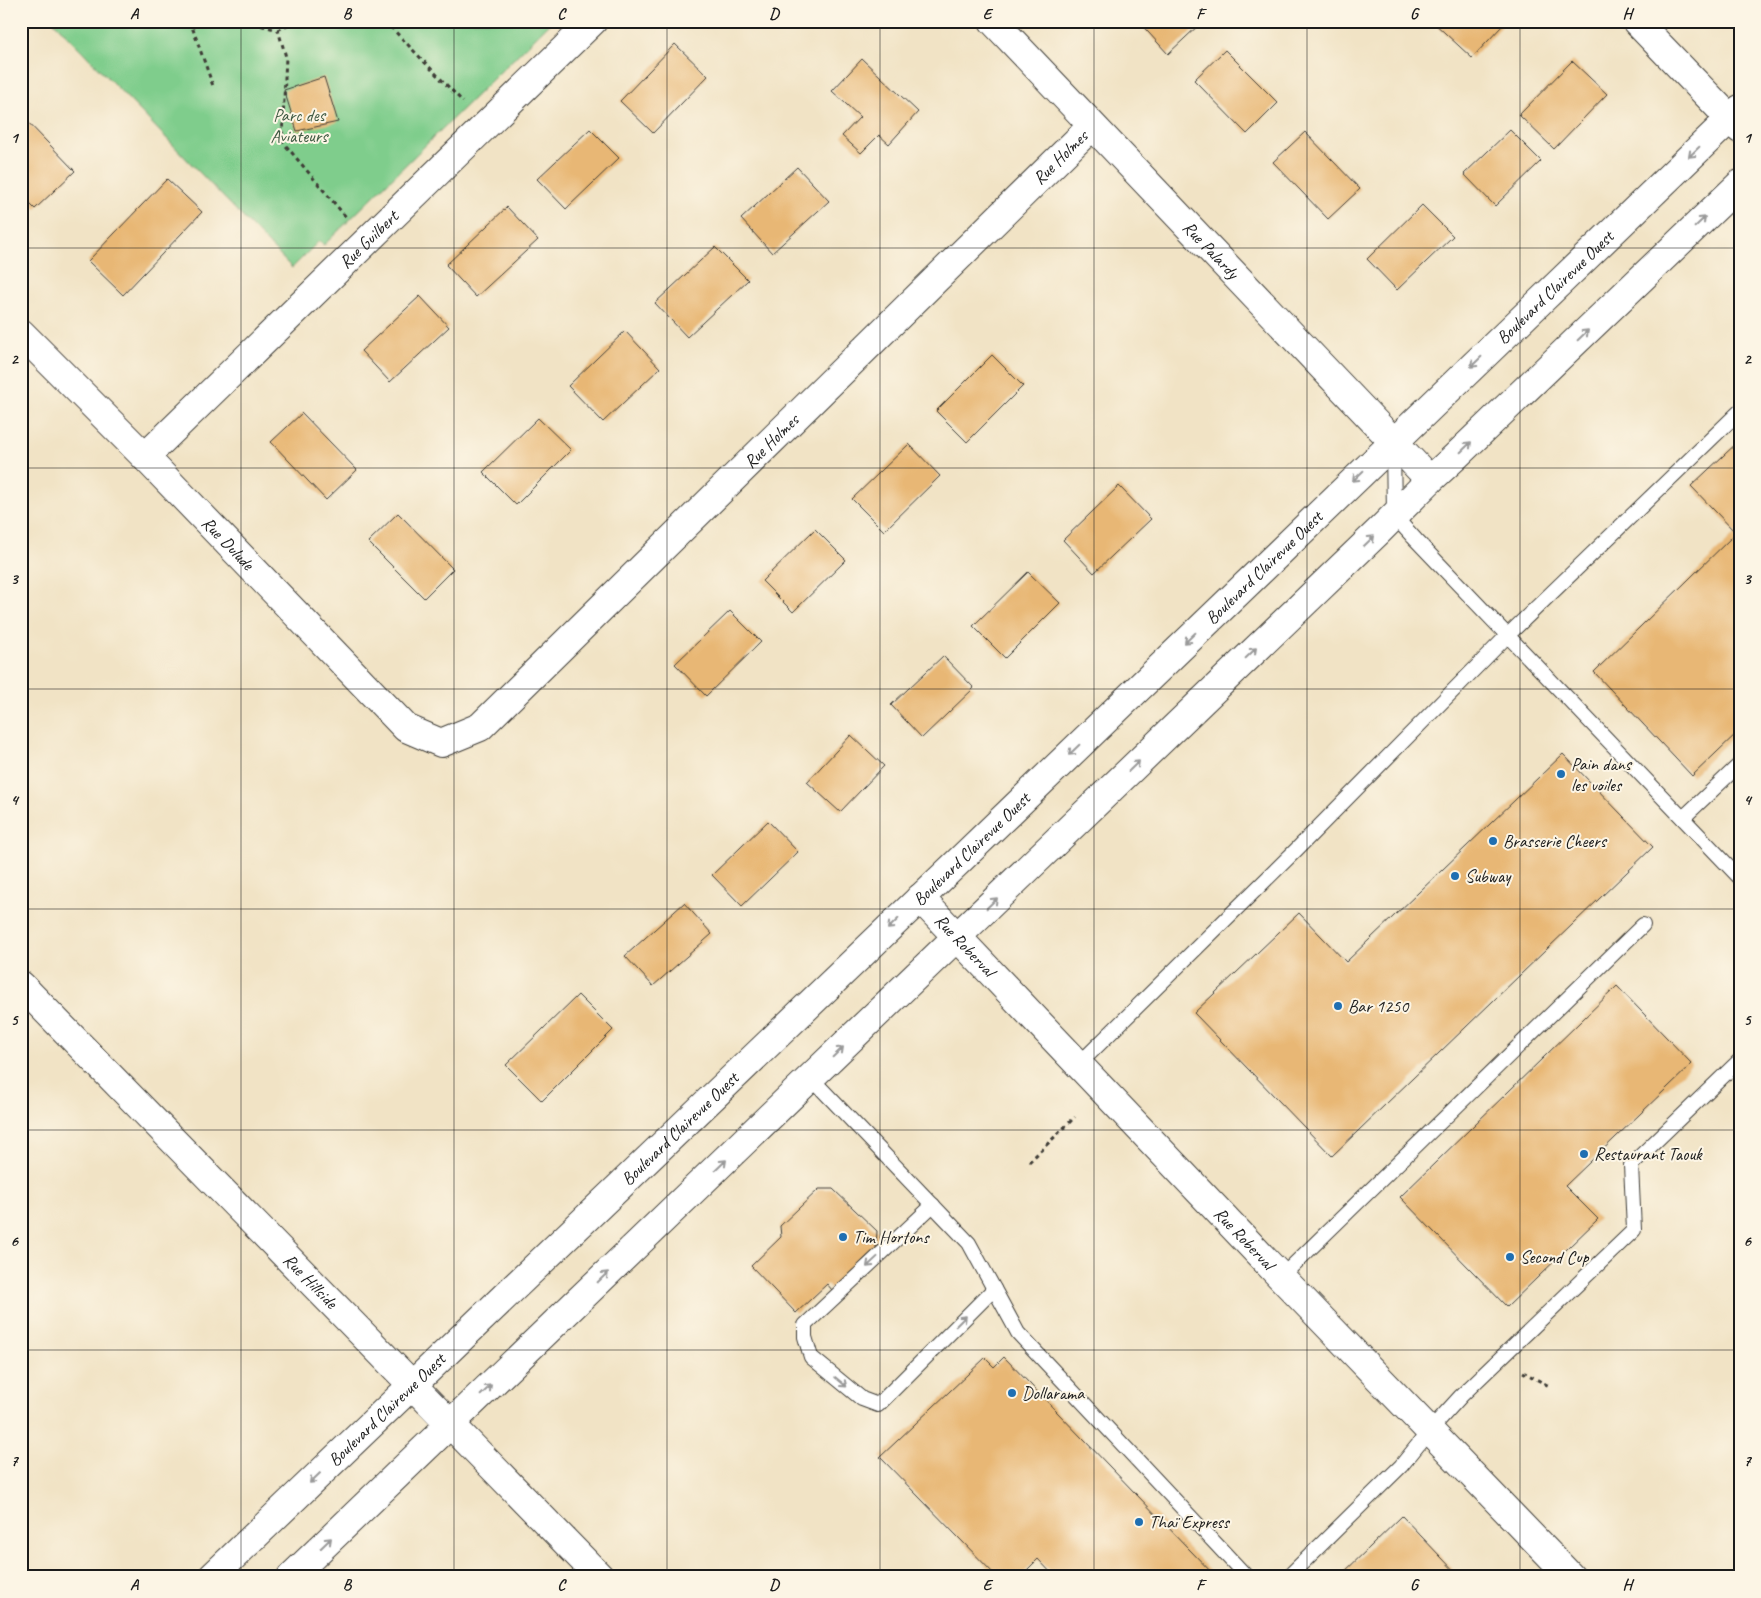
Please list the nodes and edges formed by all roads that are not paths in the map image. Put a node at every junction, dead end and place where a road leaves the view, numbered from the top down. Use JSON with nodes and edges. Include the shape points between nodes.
{"nodes":[{"id":1,"x":593,"y":21,"type":"edge"},
{"id":2,"x":993,"y":21,"type":"edge"},
{"id":3,"x":1636,"y":21,"type":"edge"},
{"id":4,"x":1736,"y":119,"type":"edge"},
{"id":5,"x":1092,"y":126,"type":"junction"},
{"id":6,"x":1740,"y":184,"type":"edge"},
{"id":7,"x":21,"y":333,"type":"edge"},
{"id":8,"x":1740,"y":410,"type":"edge"},
{"id":9,"x":1393,"y":442,"type":"junction"},
{"id":10,"x":145,"y":457,"type":"junction"},
{"id":11,"x":1430,"y":480,"type":"junction"},
{"id":12,"x":1394,"y":516,"type":"junction"},
{"id":13,"x":1508,"y":635,"type":"junction"},
{"id":14,"x":441,"y":743,"type":"joint"},
{"id":15,"x":1740,"y":764,"type":"edge"},
{"id":16,"x":1683,"y":818,"type":"junction"},
{"id":17,"x":1740,"y":878,"type":"edge"},
{"id":18,"x":920,"y":898,"type":"junction"},
{"id":19,"x":1643,"y":925,"type":"dead end"},
{"id":20,"x":957,"y":937,"type":"junction"},
{"id":21,"x":21,"y":985,"type":"edge"},
{"id":22,"x":1740,"y":1060,"type":"edge"},
{"id":23,"x":1078,"y":1065,"type":"junction"},
{"id":24,"x":811,"y":1078,"type":"junction"},
{"id":25,"x":933,"y":1205,"type":"junction"},
{"id":26,"x":1281,"y":1277,"type":"junction"},
{"id":27,"x":994,"y":1289,"type":"junction"},
{"id":28,"x":413,"y":1384,"type":"junction"},
{"id":29,"x":451,"y":1424,"type":"junction"},
{"id":30,"x":1430,"y":1430,"type":"junction"},
{"id":31,"x":212,"y":1577,"type":"edge"},
{"id":32,"x":291,"y":1577,"type":"edge"},
{"id":33,"x":600,"y":1577,"type":"edge"},
{"id":34,"x":1247,"y":1577,"type":"edge"},
{"id":35,"x":1288,"y":1577,"type":"edge"},
{"id":36,"x":1571,"y":1577,"type":"edge"}],
"edges":[{"from":1,"to":10,"type":"street","name":"Rue Guilbert"},
{"from":2,"to":5,"type":"street","name":"Rue Palardy"},
{"from":3,"to":4,"type":"street"},
{"from":4,"to":9,"type":"street","name":"Boulevard Clairevue Ouest","one_way":true},
{"from":5,"to":9,"type":"street","name":"Rue Palardy"},
{"from":5,"to":14,"type":"street","name":"Rue Holmes","via":[[480,727]]},
{"from":11,"to":6,"type":"street","one_way":true},
{"from":7,"to":10,"type":"street","name":"Rue Dulude"},
{"from":8,"to":13,"type":"lane"},
{"from":9,"to":11,"type":"street","name":"Rue Palardy"},
{"from":9,"to":12,"type":"lane"},
{"from":9,"to":18,"type":"street","name":"Boulevard Clairevue Ouest","one_way":true},
{"from":10,"to":14,"type":"street","name":"Rue Dulude","via":[[406,728]]},
{"from":11,"to":12,"type":"street"},
{"from":12,"to":13,"type":"lane"},
{"from":20,"to":12,"type":"street","one_way":true},
{"from":13,"to":16,"type":"lane"},
{"from":13,"to":23,"type":"lane"},
{"from":15,"to":16,"type":"lane"},
{"from":16,"to":17,"type":"lane"},
{"from":18,"to":20,"type":"street","name":"Rue Roberval"},
{"from":18,"to":28,"type":"street","name":"Boulevard Clairevue Ouest","one_way":true},
{"from":19,"to":26,"type":"lane"},
{"from":20,"to":23,"type":"street","name":"Rue Roberval"},
{"from":24,"to":20,"type":"street","one_way":true},
{"from":21,"to":28,"type":"street","name":"Rue Hillside"},
{"from":22,"to":30,"type":"lane","via":[[1630,1165],[1634,1230],[1461,1396]]},
{"from":23,"to":26,"type":"street","name":"Rue Roberval"},
{"from":24,"to":25,"type":"lane"},
{"from":29,"to":24,"type":"street","one_way":true},
{"from":25,"to":27,"type":"lane","via":[[969,1244]]},
{"from":25,"to":27,"type":"lane","one_way":true,"via":[[805,1325],[811,1357],[862,1399],[878,1405]]},
{"from":26,"to":30,"type":"street","name":"Rue Roberval"},
{"from":27,"to":34,"type":"lane","via":[[1018,1332]]},
{"from":28,"to":29,"type":"street","name":"Rue Hillside"},
{"from":28,"to":31,"type":"street","name":"Boulevard Clairevue Ouest","one_way":true},
{"from":32,"to":29,"type":"street","one_way":true},
{"from":29,"to":33,"type":"street","name":"Rue Hillside"},
{"from":30,"to":35,"type":"lane","via":[[1401,1466]]},
{"from":30,"to":36,"type":"street","name":"Rue Roberval"}]}
